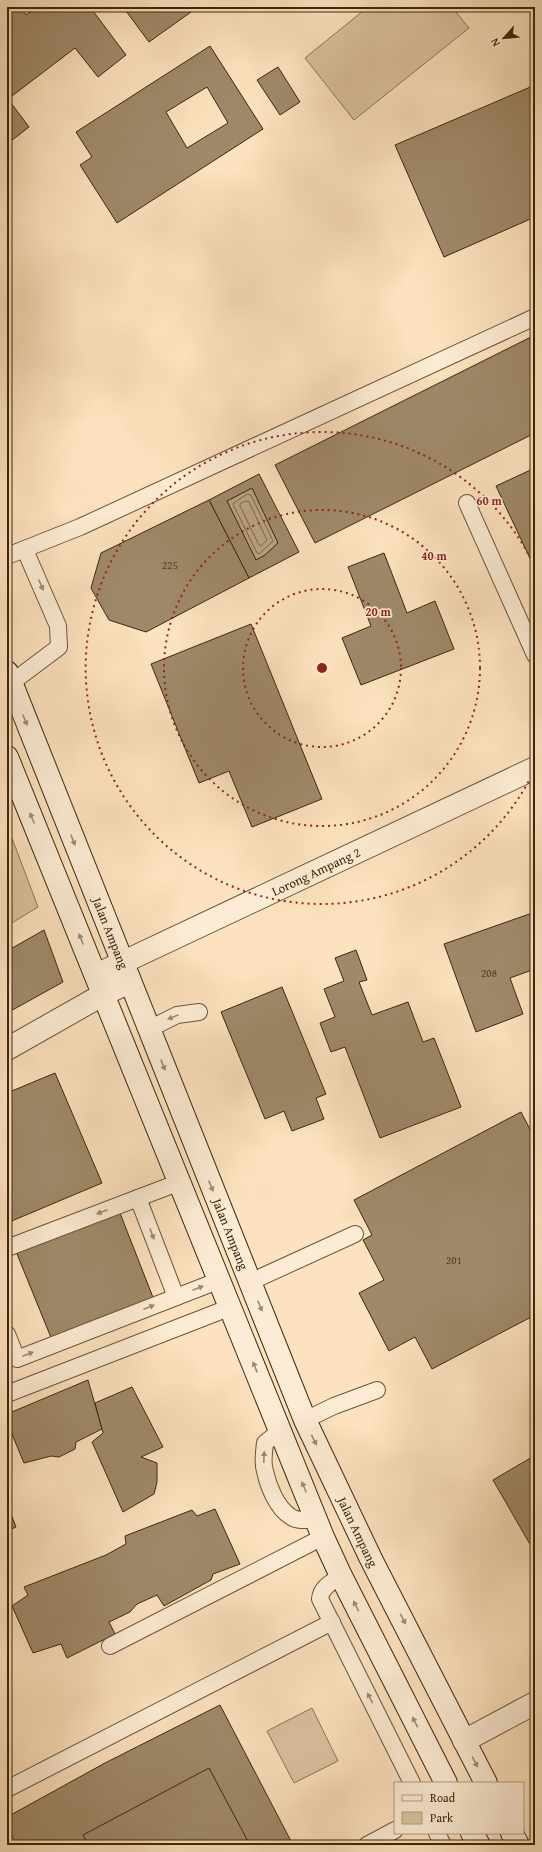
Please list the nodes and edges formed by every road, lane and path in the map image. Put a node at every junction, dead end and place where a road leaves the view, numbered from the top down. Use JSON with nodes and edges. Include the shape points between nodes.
{"nodes":[{"id":1,"x":535,"y":317,"type":"edge"},
{"id":2,"x":467,"y":502,"type":"dead end"},
{"id":3,"x":25,"y":550,"type":"junction"},
{"id":4,"x":7,"y":556,"type":"edge"},
{"id":5,"x":535,"y":655,"type":"edge"},
{"id":6,"x":9,"y":678,"type":"edge"},
{"id":7,"x":7,"y":757,"type":"edge"},
{"id":8,"x":535,"y":768,"type":"edge"},
{"id":9,"x":126,"y":972,"type":"junction"},
{"id":10,"x":100,"y":984,"type":"junction"},
{"id":11,"x":199,"y":1012,"type":"dead end"},
{"id":12,"x":149,"y":1029,"type":"junction"},
{"id":13,"x":7,"y":1049,"type":"edge"},
{"id":14,"x":180,"y":1182,"type":"junction"},
{"id":15,"x":138,"y":1198,"type":"junction"},
{"id":16,"x":355,"y":1234,"type":"dead end"},
{"id":17,"x":7,"y":1248,"type":"edge"},
{"id":18,"x":220,"y":1280,"type":"junction"},
{"id":19,"x":250,"y":1282,"type":"junction"},
{"id":20,"x":176,"y":1297,"type":"junction"},
{"id":21,"x":231,"y":1307,"type":"junction"},
{"id":22,"x":7,"y":1334,"type":"edge"},
{"id":23,"x":377,"y":1390,"type":"dead end"},
{"id":24,"x":7,"y":1394,"type":"edge"},
{"id":25,"x":305,"y":1420,"type":"junction"},
{"id":26,"x":281,"y":1430,"type":"junction"},
{"id":27,"x":320,"y":1528,"type":"junction"},
{"id":28,"x":341,"y":1576,"type":"junction"},
{"id":29,"x":332,"y":1622,"type":"junction"},
{"id":30,"x":110,"y":1646,"type":"dead end"},
{"id":31,"x":535,"y":1703,"type":"edge"},
{"id":32,"x":464,"y":1741,"type":"junction"},
{"id":33,"x":412,"y":1782,"type":"edge"},
{"id":34,"x":445,"y":1782,"type":"edge"},
{"id":35,"x":485,"y":1782,"type":"edge"},
{"id":36,"x":7,"y":1789,"type":"edge"},
{"id":37,"x":394,"y":1831,"type":"edge"},
{"id":38,"x":438,"y":1834,"type":"edge"},
{"id":39,"x":473,"y":1834,"type":"edge"},
{"id":40,"x":512,"y":1834,"type":"edge"},
{"id":41,"x":368,"y":1845,"type":"edge"},
{"id":42,"x":443,"y":1845,"type":"edge"},
{"id":43,"x":479,"y":1845,"type":"edge"},
{"id":44,"x":518,"y":1845,"type":"edge"}],
"edges":[{"from":1,"to":3,"type":"lane"},
{"from":2,"to":5,"type":"lane"},
{"from":3,"to":4,"type":"lane"},
{"from":3,"to":6,"type":"lane","one_way":true,"via":[[58,626],[59,647]]},
{"from":6,"to":9,"type":"main road","name":"Jalan Ampang","one_way":true},
{"from":10,"to":7,"type":"main road","one_way":true},
{"from":8,"to":9,"type":"main road","name":"Lorong Ampang 2"},
{"from":9,"to":10,"type":"main road","name":"Lorong Ampang 2"},
{"from":9,"to":12,"type":"main road","name":"Jalan Ampang"},
{"from":10,"to":13,"type":"main road","name":"Lorong Ampang 2"},
{"from":10,"to":14,"type":"main road"},
{"from":11,"to":12,"type":"lane","one_way":true,"via":[[177,1015]]},
{"from":12,"to":19,"type":"main road","name":"Jalan Ampang","one_way":true},
{"from":14,"to":15,"type":"lane"},
{"from":14,"to":18,"type":"main road"},
{"from":15,"to":17,"type":"lane","one_way":true},
{"from":15,"to":20,"type":"lane","one_way":true},
{"from":16,"to":19,"type":"lane"},
{"from":20,"to":18,"type":"lane","one_way":true},
{"from":18,"to":21,"type":"main road"},
{"from":19,"to":25,"type":"main road","name":"Jalan Ampang","one_way":true},
{"from":22,"to":20,"type":"lane","one_way":true,"via":[[17,1359]]},
{"from":21,"to":24,"type":"lane"},
{"from":26,"to":21,"type":"main road","one_way":true},
{"from":23,"to":25,"type":"lane"},
{"from":25,"to":32,"type":"main road","name":"Jalan Ampang","one_way":true,"via":[[371,1559]]},
{"from":27,"to":26,"type":"main road","one_way":true},
{"from":27,"to":26,"type":"lane","one_way":true,"via":[[290,1517],[281,1508],[271,1489],[264,1471],[265,1444]]},
{"from":27,"to":28,"type":"main road"},
{"from":27,"to":30,"type":"lane"},
{"from":28,"to":29,"type":"lane","via":[[321,1593],[320,1599]]},
{"from":34,"to":28,"type":"main road","one_way":true},
{"from":33,"to":29,"type":"lane","one_way":true},
{"from":29,"to":36,"type":"lane"},
{"from":31,"to":32,"type":"main road"},
{"from":32,"to":35,"type":"main road","name":"Jalan Ampang","one_way":true},
{"from":37,"to":41,"type":"lane"},
{"from":38,"to":42,"type":"lane"},
{"from":39,"to":43,"type":"main road"},
{"from":40,"to":44,"type":"main road"}]}
